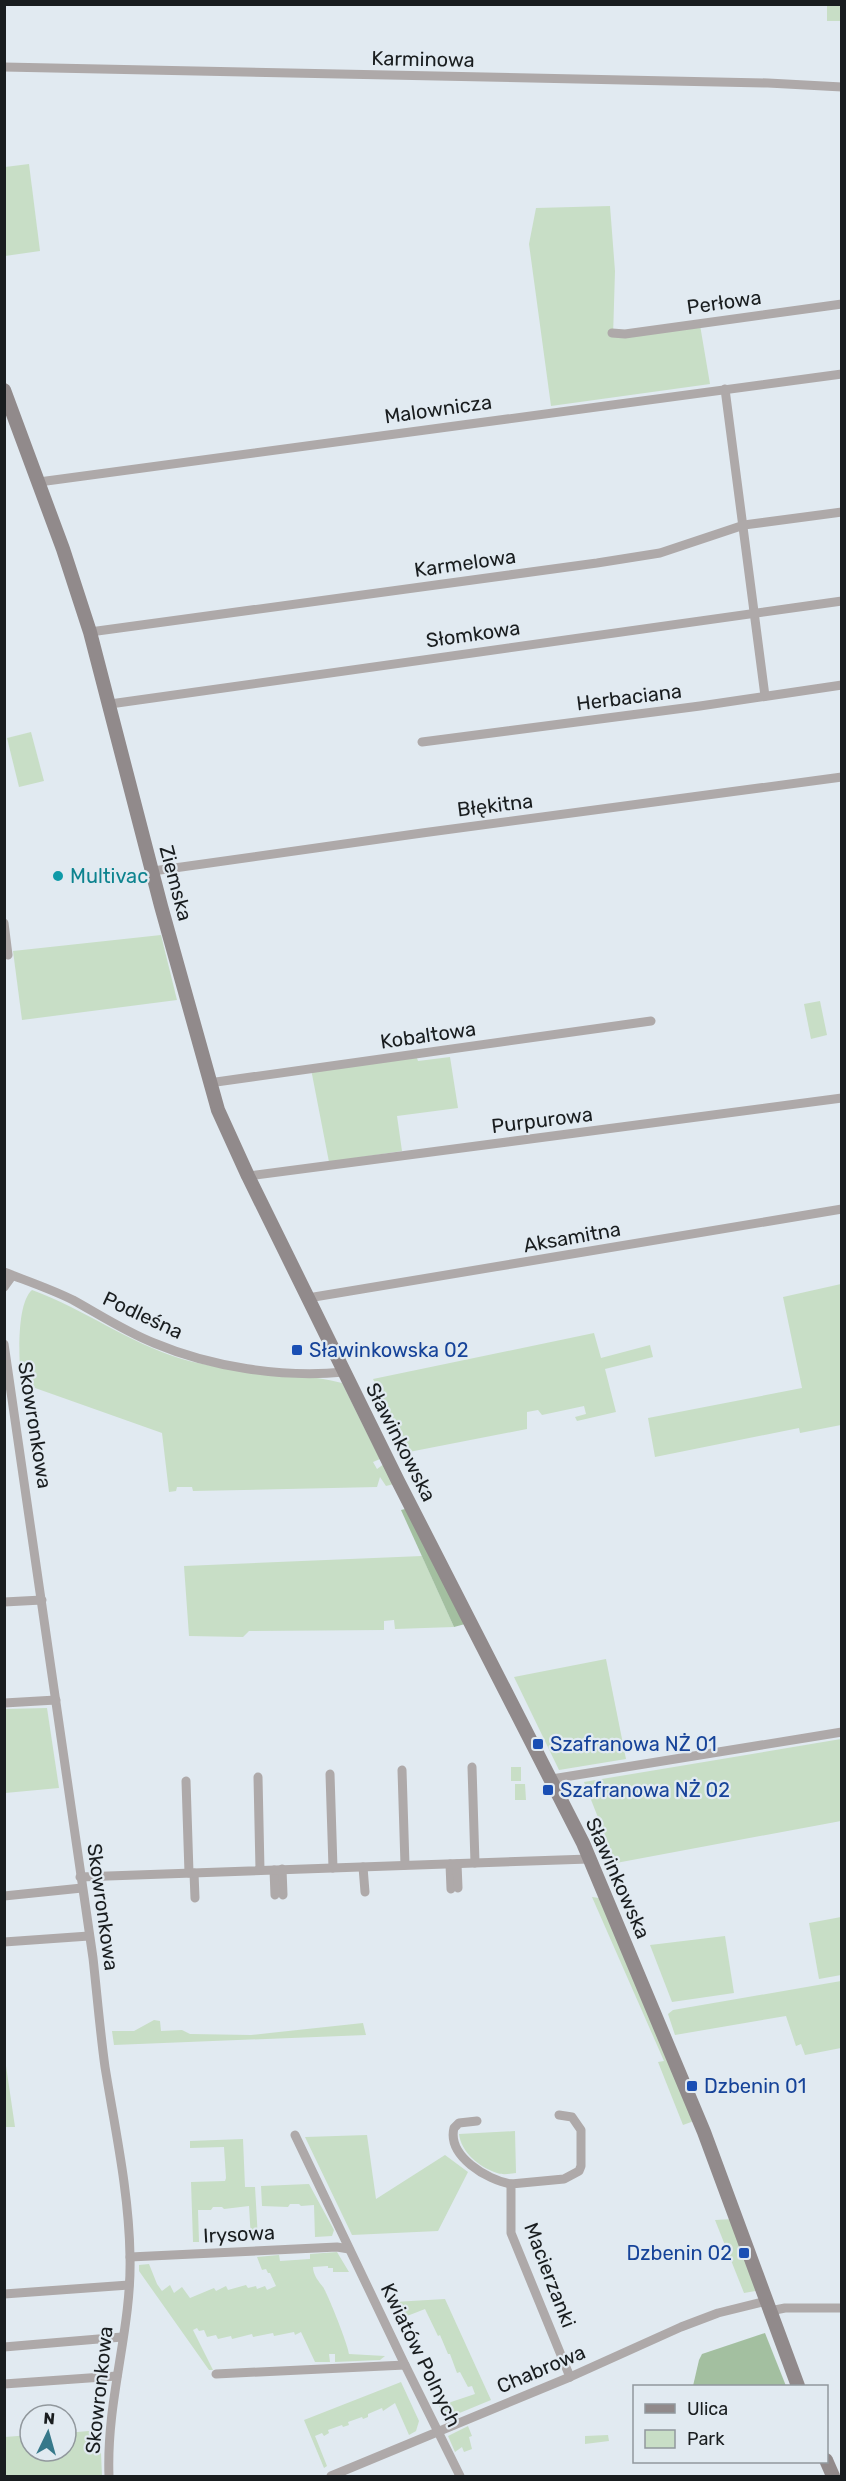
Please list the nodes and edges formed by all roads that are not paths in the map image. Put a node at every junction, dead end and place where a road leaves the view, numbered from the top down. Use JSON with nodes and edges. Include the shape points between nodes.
{"nodes":[{"id":1,"x":4,"y":68,"type":"edge"},
{"id":2,"x":842,"y":87,"type":"edge"},
{"id":3,"x":842,"y":304,"type":"edge"},
{"id":4,"x":612,"y":333,"type":"dead end"},
{"id":5,"x":842,"y":374,"type":"edge"},
{"id":6,"x":725,"y":389,"type":"junction"},
{"id":7,"x":4,"y":390,"type":"edge"},
{"id":8,"x":39,"y":482,"type":"junction"},
{"id":9,"x":842,"y":512,"type":"edge"},
{"id":10,"x":744,"y":525,"type":"junction"},
{"id":11,"x":842,"y":601,"type":"edge"},
{"id":12,"x":755,"y":612,"type":"junction"},
{"id":13,"x":90,"y":632,"type":"junction"},
{"id":14,"x":842,"y":685,"type":"edge"},
{"id":15,"x":765,"y":696,"type":"junction"},
{"id":16,"x":110,"y":704,"type":"junction"},
{"id":17,"x":422,"y":742,"type":"dead end"},
{"id":18,"x":842,"y":777,"type":"edge"},
{"id":19,"x":153,"y":871,"type":"junction"},
{"id":20,"x":4,"y":923,"type":"edge"},
{"id":21,"x":9,"y":955,"type":"dead end"},
{"id":22,"x":651,"y":1021,"type":"dead end"},
{"id":23,"x":209,"y":1083,"type":"junction"},
{"id":24,"x":842,"y":1098,"type":"edge"},
{"id":25,"x":248,"y":1176,"type":"junction"},
{"id":26,"x":842,"y":1209,"type":"edge"},
{"id":27,"x":8,"y":1274,"type":"edge"},
{"id":28,"x":4,"y":1287,"type":"edge"},
{"id":29,"x":309,"y":1298,"type":"junction"},
{"id":30,"x":4,"y":1344,"type":"edge"},
{"id":31,"x":344,"y":1371,"type":"junction"},
{"id":32,"x":42,"y":1600,"type":"junction"},
{"id":33,"x":4,"y":1602,"type":"edge"},
{"id":34,"x":56,"y":1700,"type":"junction"},
{"id":35,"x":4,"y":1703,"type":"edge"},
{"id":36,"x":837,"y":1733,"type":"edge"},
{"id":37,"x":472,"y":1767,"type":"dead end"},
{"id":38,"x":402,"y":1770,"type":"dead end"},
{"id":39,"x":330,"y":1774,"type":"dead end"},
{"id":40,"x":258,"y":1777,"type":"dead end"},
{"id":41,"x":552,"y":1779,"type":"junction"},
{"id":42,"x":186,"y":1781,"type":"dead end"},
{"id":43,"x":590,"y":1859,"type":"junction"},
{"id":44,"x":475,"y":1863,"type":"junction"},
{"id":45,"x":454,"y":1864,"type":"junction"},
{"id":46,"x":405,"y":1865,"type":"junction"},
{"id":47,"x":366,"y":1867,"type":"junction"},
{"id":48,"x":333,"y":1868,"type":"junction"},
{"id":49,"x":260,"y":1870,"type":"junction"},
{"id":50,"x":278,"y":1870,"type":"junction"},
{"id":51,"x":192,"y":1873,"type":"junction"},
{"id":52,"x":80,"y":1877,"type":"junction"},
{"id":53,"x":82,"y":1888,"type":"junction"},
{"id":54,"x":455,"y":1888,"type":"dead end"},
{"id":55,"x":368,"y":1891,"type":"dead end"},
{"id":56,"x":279,"y":1895,"type":"dead end"},
{"id":57,"x":4,"y":1896,"type":"edge"},
{"id":58,"x":195,"y":1898,"type":"dead end"},
{"id":59,"x":89,"y":1936,"type":"junction"},
{"id":60,"x":4,"y":1942,"type":"edge"},
{"id":61,"x":559,"y":2115,"type":"dead end"},
{"id":62,"x":477,"y":2121,"type":"dead end"},
{"id":63,"x":295,"y":2135,"type":"dead end"},
{"id":64,"x":511,"y":2184,"type":"junction"},
{"id":65,"x":349,"y":2248,"type":"junction"},
{"id":66,"x":130,"y":2257,"type":"junction"},
{"id":67,"x":129,"y":2285,"type":"junction"},
{"id":68,"x":4,"y":2294,"type":"edge"},
{"id":69,"x":769,"y":2306,"type":"junction"},
{"id":70,"x":842,"y":2308,"type":"edge"},
{"id":71,"x":122,"y":2337,"type":"junction"},
{"id":72,"x":4,"y":2347,"type":"edge"},
{"id":73,"x":405,"y":2365,"type":"junction"},
{"id":74,"x":216,"y":2374,"type":"dead end"},
{"id":75,"x":117,"y":2376,"type":"junction"},
{"id":76,"x":570,"y":2376,"type":"junction"},
{"id":77,"x":4,"y":2384,"type":"edge"},
{"id":78,"x":798,"y":2385,"type":"edge"},
{"id":79,"x":438,"y":2432,"type":"junction"},
{"id":80,"x":110,"y":2476,"type":"edge"},
{"id":81,"x":331,"y":2476,"type":"edge"},
{"id":82,"x":460,"y":2476,"type":"edge"}],
"edges":[{"from":1,"to":2,"type":"street","name":"Karminowa"},
{"from":3,"to":4,"type":"street","name":"Perłowa"},
{"from":5,"to":6,"type":"street","name":"Malownicza"},
{"from":6,"to":8,"type":"street","name":"Malownicza"},
{"from":6,"to":10,"type":"street"},
{"from":7,"to":8,"type":"street","name":"Ziemska"},
{"from":8,"to":13,"type":"street","name":"Ziemska"},
{"from":9,"to":10,"type":"street","name":"Karmelowa"},
{"from":10,"to":12,"type":"street"},
{"from":10,"to":13,"type":"street","name":"Karmelowa","via":[[660,553]]},
{"from":11,"to":12,"type":"street","name":"Słomkowa"},
{"from":12,"to":15,"type":"street"},
{"from":12,"to":16,"type":"street","name":"Słomkowa"},
{"from":13,"to":16,"type":"street","name":"Ziemska"},
{"from":14,"to":15,"type":"street","name":"Herbaciana"},
{"from":15,"to":17,"type":"street","name":"Herbaciana"},
{"from":16,"to":19,"type":"street","name":"Ziemska"},
{"from":18,"to":19,"type":"street","name":"Błękitna"},
{"from":19,"to":23,"type":"street","name":"Ziemska"},
{"from":20,"to":21,"type":"street"},
{"from":22,"to":23,"type":"street","name":"Kobaltowa"},
{"from":23,"to":25,"type":"street","name":"Ziemska"},
{"from":24,"to":25,"type":"street","name":"Purpurowa"},
{"from":25,"to":29,"type":"street","name":"Ziemska"},
{"from":26,"to":29,"type":"street","name":"Aksamitna"},
{"from":27,"to":28,"type":"street"},
{"from":27,"to":31,"type":"street","name":"Podleśna","via":[[182,1353],[278,1371]]},
{"from":29,"to":31,"type":"street","name":"Ziemska"},
{"from":30,"to":32,"type":"street","name":"Skowronkowa"},
{"from":31,"to":41,"type":"street","name":"Sławinkowska"},
{"from":32,"to":33,"type":"street"},
{"from":32,"to":34,"type":"street","name":"Skowronkowa"},
{"from":34,"to":35,"type":"street"},
{"from":34,"to":52,"type":"street","name":"Skowronkowa"},
{"from":36,"to":41,"type":"street"},
{"from":37,"to":44,"type":"street"},
{"from":38,"to":46,"type":"street"},
{"from":39,"to":48,"type":"street"},
{"from":40,"to":49,"type":"street"},
{"from":41,"to":43,"type":"street","name":"Sławinkowska"},
{"from":42,"to":51,"type":"street"},
{"from":43,"to":44,"type":"street"},
{"from":43,"to":69,"type":"street","name":"Sławinkowska","via":[[704,2132]]},
{"from":44,"to":45,"type":"street"},
{"from":45,"to":46,"type":"street"},
{"from":45,"to":54,"type":"street"},
{"from":46,"to":47,"type":"street"},
{"from":47,"to":48,"type":"street"},
{"from":47,"to":55,"type":"street"},
{"from":48,"to":50,"type":"street"},
{"from":49,"to":50,"type":"street"},
{"from":49,"to":51,"type":"street"},
{"from":50,"to":56,"type":"street"},
{"from":51,"to":52,"type":"street"},
{"from":51,"to":58,"type":"street"},
{"from":52,"to":53,"type":"street","name":"Skowronkowa"},
{"from":53,"to":57,"type":"street"},
{"from":53,"to":59,"type":"street","name":"Skowronkowa"},
{"from":59,"to":60,"type":"street"},
{"from":59,"to":66,"type":"street","name":"Skowronkowa"},
{"from":61,"to":64,"type":"street","via":[[572,2117],[581,2130],[579,2171],[564,2179]]},
{"from":62,"to":64,"type":"street","via":[[459,2123],[454,2128],[453,2146],[462,2159]]},
{"from":63,"to":65,"type":"street","name":"Kwiatów Polnych"},
{"from":64,"to":76,"type":"street","name":"Macierzanki","via":[[511,2233]]},
{"from":65,"to":66,"type":"street","name":"Irysowa"},
{"from":65,"to":73,"type":"street","name":"Kwiatów Polnych"},
{"from":66,"to":67,"type":"street","name":"Skowronkowa"},
{"from":67,"to":68,"type":"street"},
{"from":67,"to":71,"type":"street","name":"Skowronkowa"},
{"from":69,"to":70,"type":"street","name":"Chabrowa"},
{"from":69,"to":76,"type":"street","name":"Chabrowa","via":[[700,2319]]},
{"from":69,"to":78,"type":"street","name":"Sławinkowska"},
{"from":71,"to":72,"type":"street"},
{"from":71,"to":75,"type":"street","name":"Skowronkowa"},
{"from":73,"to":74,"type":"street"},
{"from":73,"to":79,"type":"street","name":"Kwiatów Polnych"},
{"from":75,"to":77,"type":"street"},
{"from":75,"to":80,"type":"street","name":"Skowronkowa","via":[[109,2428]]},
{"from":76,"to":79,"type":"street","name":"Chabrowa"},
{"from":79,"to":81,"type":"street","name":"Chabrowa"},
{"from":79,"to":82,"type":"street","name":"Kwiatów Polnych"}]}
